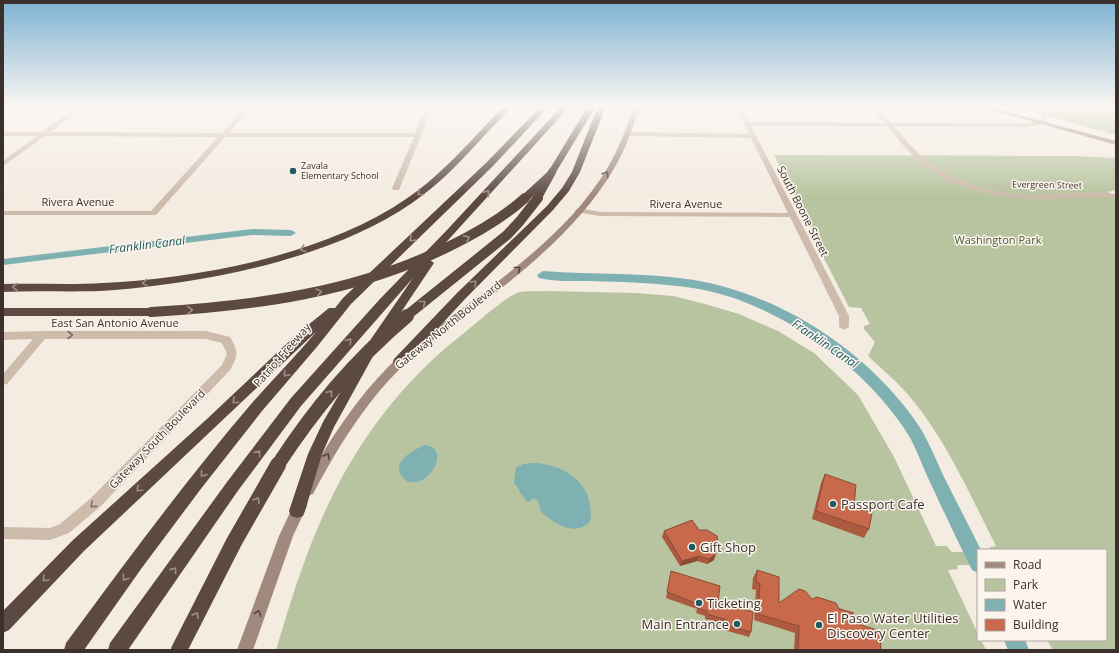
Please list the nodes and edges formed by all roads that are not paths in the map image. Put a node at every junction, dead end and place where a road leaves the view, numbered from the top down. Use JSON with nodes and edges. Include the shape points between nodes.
{"nodes":[{"id":1,"x":41,"y":136,"type":"edge"},
{"id":2,"x":222,"y":136,"type":"edge"},
{"id":3,"x":416,"y":136,"type":"edge"},
{"id":4,"x":479,"y":136,"type":"edge"},
{"id":5,"x":515,"y":136,"type":"edge"},
{"id":6,"x":538,"y":136,"type":"edge"},
{"id":7,"x":574,"y":136,"type":"edge"},
{"id":8,"x":590,"y":136,"type":"edge"},
{"id":9,"x":628,"y":136,"type":"edge"},
{"id":10,"x":753,"y":136,"type":"edge"},
{"id":11,"x":901,"y":136,"type":"edge"},
{"id":12,"x":1094,"y":136,"type":"edge"},
{"id":13,"x":1116,"y":143,"type":"edge"},
{"id":14,"x":3,"y":164,"type":"edge"},
{"id":15,"x":552,"y":172,"type":"junction"},
{"id":16,"x":396,"y":188,"type":"dead end"},
{"id":17,"x":1113,"y":195,"type":"edge"},
{"id":18,"x":579,"y":210,"type":"junction"},
{"id":19,"x":3,"y":213,"type":"edge"},
{"id":20,"x":793,"y":215,"type":"junction"},
{"id":21,"x":451,"y":232,"type":"junction"},
{"id":22,"x":3,"y":288,"type":"edge"},
{"id":23,"x":347,"y":300,"type":"junction"},
{"id":24,"x":3,"y":312,"type":"edge"},
{"id":25,"x":844,"y":327,"type":"dead end"},
{"id":26,"x":43,"y":335,"type":"junction"},
{"id":27,"x":3,"y":336,"type":"edge"},
{"id":28,"x":226,"y":340,"type":"joint"},
{"id":29,"x":399,"y":362,"type":"junction"},
{"id":30,"x":3,"y":381,"type":"edge"},
{"id":31,"x":297,"y":511,"type":"junction"},
{"id":32,"x":3,"y":533,"type":"edge"},
{"id":33,"x":152,"y":602,"type":"junction"},
{"id":34,"x":3,"y":624,"type":"edge"},
{"id":35,"x":72,"y":650,"type":"edge"},
{"id":36,"x":116,"y":650,"type":"edge"},
{"id":37,"x":126,"y":650,"type":"edge"},
{"id":38,"x":179,"y":650,"type":"edge"},
{"id":39,"x":245,"y":650,"type":"edge"}],
"edges":[{"from":1,"to":14,"type":"street"},
{"from":2,"to":19,"type":"street","name":"Rivera Avenue","via":[[153,213]]},
{"from":3,"to":16,"type":"street"},
{"from":4,"to":22,"type":"highway","one_way":true,"via":[[418,194],[368,224],[328,241],[239,268],[199,276],[114,286]]},
{"from":5,"to":23,"type":"highway","name":"Patriot Freeway","one_way":true,"via":[[490,164]]},
{"from":21,"to":6,"type":"highway","one_way":true},
{"from":7,"to":15,"type":"highway"},
{"from":29,"to":8,"type":"highway","one_way":true,"via":[[562,194],[576,172]]},
{"from":18,"to":9,"type":"main road","name":"Gateway North Boulevard","one_way":true,"via":[[610,169]]},
{"from":10,"to":20,"type":"street","name":"South Boone Street"},
{"from":11,"to":17,"type":"street","name":"Evergreen Street","via":[[923,161],[944,174],[971,185],[1008,195],[1030,197]]},
{"from":12,"to":13,"type":"main road"},
{"from":24,"to":15,"type":"highway","one_way":true,"bridge":true,"via":[[151,312],[230,307],[316,293],[385,274],[448,248],[509,212]]},
{"from":38,"to":15,"type":"highway","one_way":true,"bridge":true,"via":[[228,549],[268,480],[304,426],[346,373],[386,334],[508,236],[529,214],[545,191]]},
{"from":18,"to":20,"type":"street","name":"Rivera Avenue","via":[[600,214]]},
{"from":29,"to":18,"type":"main road","name":"Gateway North Boulevard","one_way":true,"via":[[522,267]]},
{"from":20,"to":25,"type":"street","name":"South Boone Street","via":[[844,316]]},
{"from":21,"to":31,"type":"highway","via":[[378,339],[328,426],[315,454]]},
{"from":33,"to":21,"type":"highway","one_way":true,"via":[[232,487],[296,402],[383,303]]},
{"from":23,"to":34,"type":"highway","one_way":true,"via":[[310,329],[92,533],[42,581]]},
{"from":23,"to":35,"type":"highway","name":"Patriot Freeway","one_way":true,"via":[[195,485],[135,562]]},
{"from":26,"to":27,"type":"street","name":"East San Antonio Avenue"},
{"from":26,"to":28,"type":"street","name":"East San Antonio Avenue","one_way":true,"via":[[206,335]]},
{"from":26,"to":30,"type":"street"},
{"from":28,"to":32,"type":"street","name":"Gateway South Boulevard","one_way":true,"via":[[232,354],[226,367],[96,502],[64,529],[50,534]]},
{"from":31,"to":29,"type":"main road","name":"Gateway North Boulevard","one_way":true,"via":[[331,448]]},
{"from":39,"to":31,"type":"main road","name":"Gateway North Boulevard","one_way":true},
{"from":33,"to":36,"type":"highway"},
{"from":33,"to":37,"type":"highway"}]}
